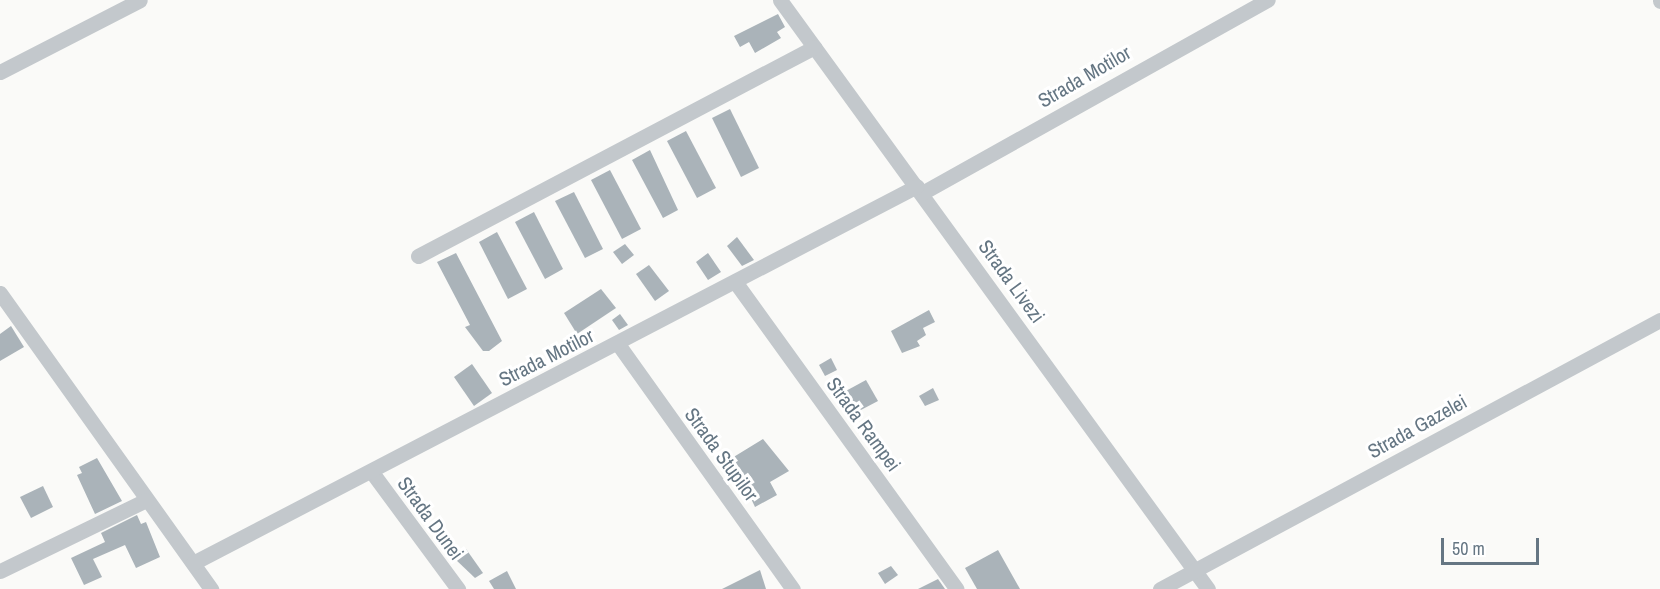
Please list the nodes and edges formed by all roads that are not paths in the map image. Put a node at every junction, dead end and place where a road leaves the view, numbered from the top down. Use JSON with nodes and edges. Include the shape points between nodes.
{"nodes":[{"id":1,"x":140,"y":0,"type":"edge"},
{"id":2,"x":780,"y":0,"type":"edge"},
{"id":3,"x":1268,"y":0,"type":"edge"},
{"id":4,"x":814,"y":47,"type":"junction"},
{"id":5,"x":0,"y":72,"type":"edge"},
{"id":6,"x":920,"y":189,"type":"junction"},
{"id":7,"x":418,"y":256,"type":"dead end"},
{"id":8,"x":736,"y":283,"type":"junction"},
{"id":9,"x":0,"y":293,"type":"edge"},
{"id":10,"x":1660,"y":320,"type":"edge"},
{"id":11,"x":618,"y":344,"type":"junction"},
{"id":12,"x":371,"y":471,"type":"junction"},
{"id":13,"x":146,"y":500,"type":"junction"},
{"id":14,"x":193,"y":563,"type":"junction"},
{"id":15,"x":0,"y":571,"type":"edge"},
{"id":16,"x":1195,"y":571,"type":"junction"},
{"id":17,"x":211,"y":589,"type":"edge"},
{"id":18,"x":458,"y":589,"type":"edge"},
{"id":19,"x":793,"y":589,"type":"edge"},
{"id":20,"x":957,"y":589,"type":"edge"},
{"id":21,"x":1160,"y":589,"type":"edge"},
{"id":22,"x":1208,"y":589,"type":"edge"}],
"edges":[{"from":1,"to":5,"type":"street"},
{"from":2,"to":4,"type":"street","name":"Strada Livezi"},
{"from":3,"to":6,"type":"street","name":"Strada Motilor"},
{"from":4,"to":6,"type":"street","name":"Strada Livezi"},
{"from":4,"to":7,"type":"street"},
{"from":6,"to":8,"type":"street","name":"Strada Motilor"},
{"from":6,"to":16,"type":"street","name":"Strada Livezi"},
{"from":8,"to":11,"type":"street","name":"Strada Motilor"},
{"from":8,"to":20,"type":"street","name":"Strada Rampei"},
{"from":9,"to":13,"type":"street"},
{"from":10,"to":16,"type":"street","name":"Strada Gazelei"},
{"from":11,"to":12,"type":"street","name":"Strada Motilor"},
{"from":11,"to":19,"type":"street","name":"Strada Stupilor"},
{"from":12,"to":14,"type":"street","name":"Strada Motilor"},
{"from":12,"to":18,"type":"street","name":"Strada Dunei"},
{"from":13,"to":14,"type":"street"},
{"from":13,"to":15,"type":"street"},
{"from":14,"to":17,"type":"street"},
{"from":16,"to":21,"type":"street","name":"Strada Gazelei"},
{"from":16,"to":22,"type":"street","name":"Strada Livezi"}]}
